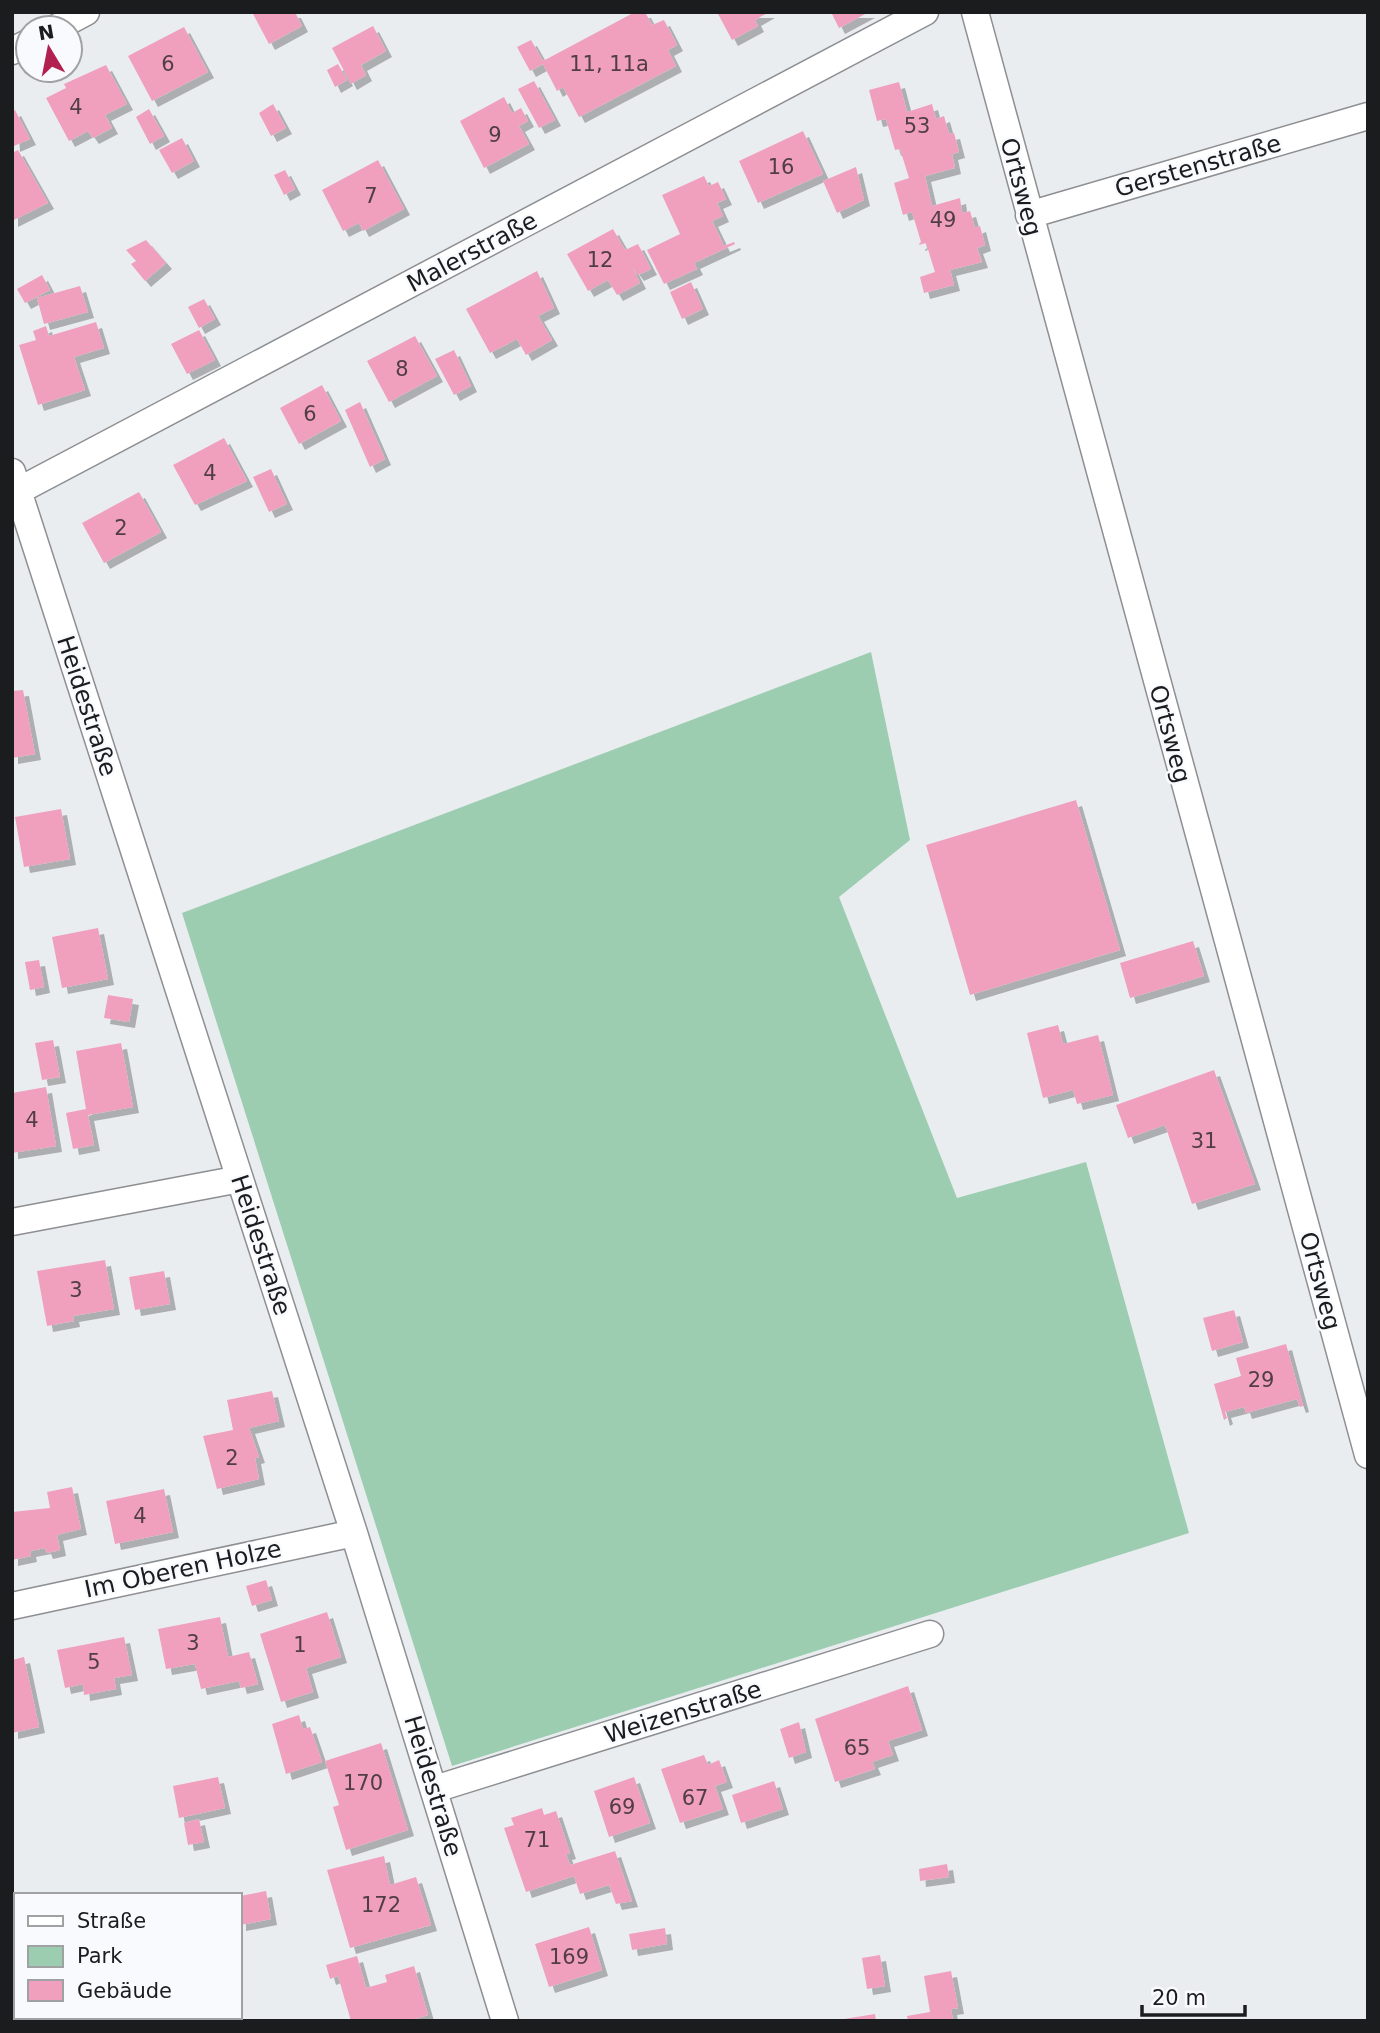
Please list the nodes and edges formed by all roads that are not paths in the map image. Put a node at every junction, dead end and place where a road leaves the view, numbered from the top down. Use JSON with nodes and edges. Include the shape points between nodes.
{"nodes":[{"id":1,"x":925,"y":12,"type":"edge"},
{"id":2,"x":975,"y":12,"type":"edge"},
{"id":3,"x":1368,"y":116,"type":"edge"},
{"id":4,"x":1029,"y":215,"type":"junction"},
{"id":5,"x":15,"y":482,"type":"edge"},
{"id":6,"x":240,"y":1180,"type":"junction"},
{"id":7,"x":12,"y":1222,"type":"edge"},
{"id":8,"x":1368,"y":1455,"type":"edge"},
{"id":9,"x":354,"y":1533,"type":"junction"},
{"id":10,"x":12,"y":1605,"type":"edge"},
{"id":11,"x":930,"y":1634,"type":"dead end"},
{"id":12,"x":435,"y":1789,"type":"junction"},
{"id":13,"x":505,"y":2021,"type":"edge"}],
"edges":[{"from":1,"to":5,"type":"street","name":"Malerstraße"},
{"from":2,"to":4,"type":"street","name":"Ortsweg"},
{"from":3,"to":4,"type":"street","name":"Gerstenstraße"},
{"from":4,"to":8,"type":"street","name":"Ortsweg"},
{"from":5,"to":6,"type":"street","name":"Heidestraße"},
{"from":6,"to":7,"type":"street"},
{"from":6,"to":9,"type":"street","name":"Heidestraße"},
{"from":9,"to":10,"type":"street","name":"Im Oberen Holze"},
{"from":9,"to":12,"type":"street","name":"Heidestraße"},
{"from":11,"to":12,"type":"street","name":"Weizenstraße"},
{"from":12,"to":13,"type":"street","name":"Heidestraße"}]}
